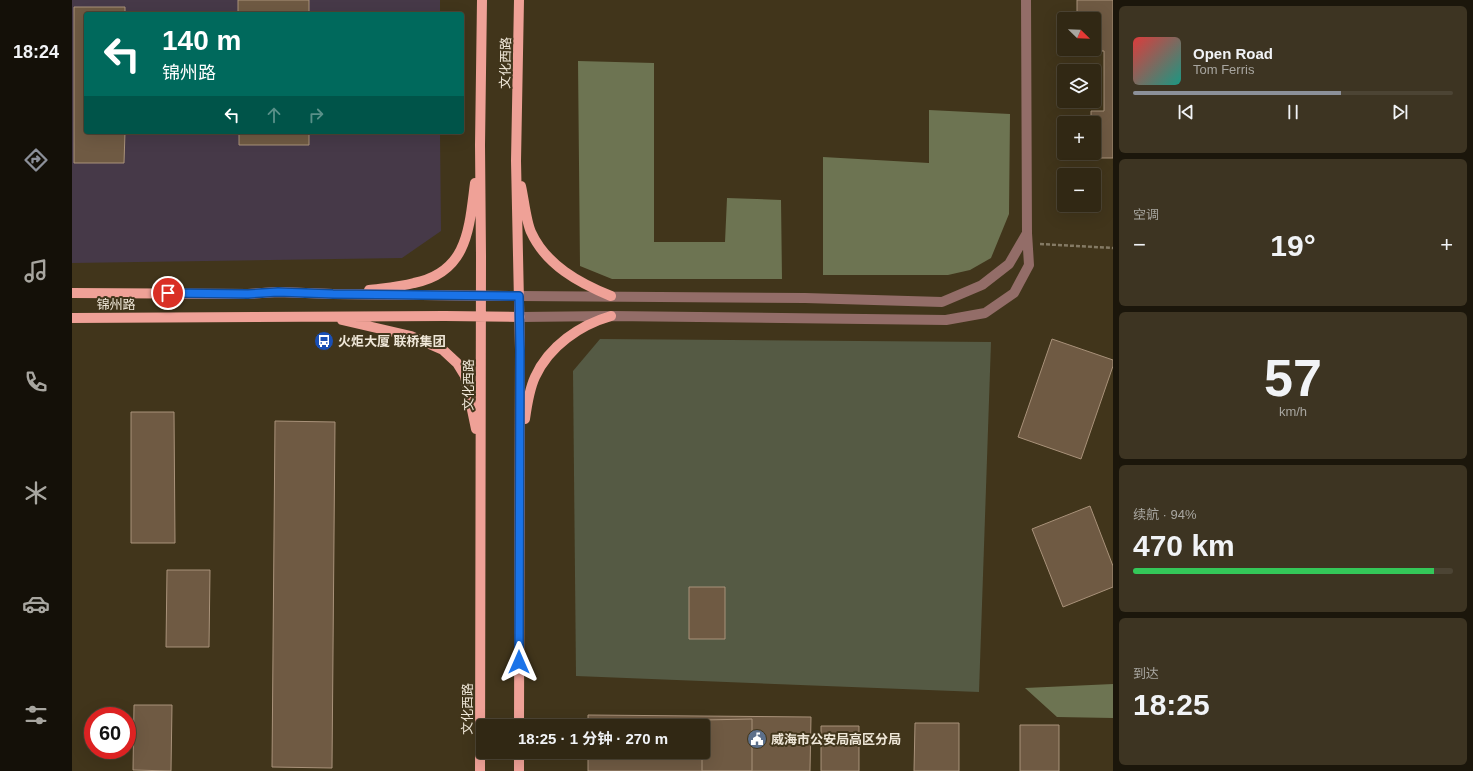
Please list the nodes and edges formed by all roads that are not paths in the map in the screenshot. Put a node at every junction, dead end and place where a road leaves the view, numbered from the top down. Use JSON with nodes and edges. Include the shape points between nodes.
{"nodes":[{"id":1,"x":482,"y":0,"type":"edge"},
{"id":2,"x":519,"y":0,"type":"edge"},
{"id":3,"x":1026,"y":0,"type":"edge"},
{"id":4,"x":480,"y":145,"type":"junction"},
{"id":5,"x":516,"y":161,"type":"junction"},
{"id":6,"x":1028,"y":238,"type":"junction"},
{"id":7,"x":72,"y":293,"type":"edge"},
{"id":8,"x":333,"y":294,"type":"junction"},
{"id":9,"x":481,"y":296,"type":"junction"},
{"id":10,"x":519,"y":296,"type":"junction"},
{"id":11,"x":611,"y":296,"type":"junction"},
{"id":12,"x":325,"y":316,"type":"junction"},
{"id":13,"x":481,"y":316,"type":"junction"},
{"id":14,"x":611,"y":316,"type":"junction"},
{"id":15,"x":520,"y":317,"type":"junction"},
{"id":16,"x":72,"y":318,"type":"edge"},
{"id":17,"x":480,"y":454,"type":"junction"},
{"id":18,"x":519,"y":454,"type":"junction"},
{"id":19,"x":519,"y":719,"type":"edge"},
{"id":20,"x":519,"y":759,"type":"edge"},
{"id":21,"x":480,"y":771,"type":"edge"},
{"id":22,"x":519,"y":771,"type":"edge"}],
"edges":[{"from":1,"to":4,"type":"main road","name":"文化西路"},
{"from":2,"to":5,"type":"main road","name":"文化西路"},
{"from":3,"to":6,"type":"lane"},
{"from":4,"to":8,"type":"main road","via":[[470,227],[452,265],[438,275],[415,283]]},
{"from":4,"to":9,"type":"main road","name":"文化西路"},
{"from":5,"to":10,"type":"main road","name":"文化西路"},
{"from":5,"to":11,"type":"main road","via":[[530,231],[541,249],[573,278],[589,288]]},
{"from":6,"to":11,"type":"lane","via":[[1009,264],[982,285],[942,302]]},
{"from":6,"to":14,"type":"lane","via":[[1029,265],[1014,293],[985,313],[977,315],[946,320]]},
{"from":7,"to":8,"type":"main road","name":"锦州路"},
{"from":8,"to":9,"type":"main road","name":"锦州路"},
{"from":9,"to":10,"type":"main road","name":"锦州路"},
{"from":9,"to":13,"type":"main road","name":"文化西路"},
{"from":10,"to":11,"type":"lane"},
{"from":10,"to":15,"type":"main road","name":"文化西路"},
{"from":12,"to":13,"type":"main road","name":"锦州路"},
{"from":12,"to":16,"type":"main road","name":"锦州路"},
{"from":12,"to":17,"type":"main road","via":[[411,336],[443,350],[457,363],[465,376]]},
{"from":13,"to":15,"type":"main road","name":"锦州路"},
{"from":13,"to":17,"type":"main road","name":"文化西路"},
{"from":14,"to":15,"type":"lane"},
{"from":14,"to":18,"type":"main road","via":[[595,320],[561,342],[544,362],[535,377],[528,398]]},
{"from":15,"to":18,"type":"main road","name":"文化西路"},
{"from":17,"to":21,"type":"main road","name":"文化西路"},
{"from":18,"to":19,"type":"main road","name":"文化西路"},
{"from":20,"to":22,"type":"main road"}]}
